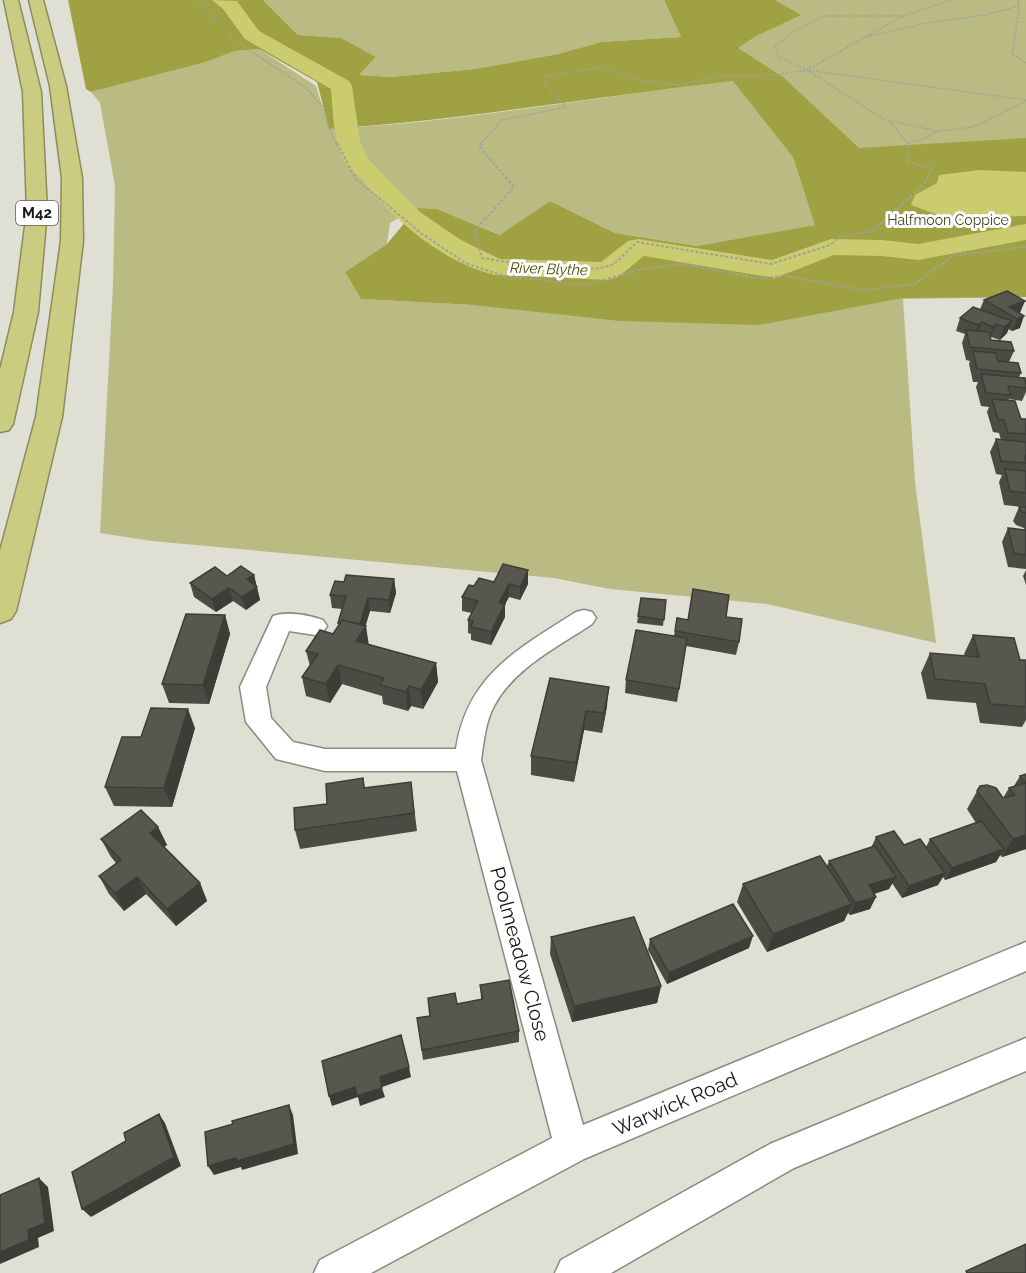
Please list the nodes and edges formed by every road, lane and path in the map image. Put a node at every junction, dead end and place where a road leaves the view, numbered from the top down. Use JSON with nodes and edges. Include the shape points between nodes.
{"nodes":[{"id":1,"x":10,"y":0,"type":"edge"},
{"id":2,"x":36,"y":0,"type":"edge"},
{"id":3,"x":197,"y":0,"type":"edge"},
{"id":4,"x":950,"y":0,"type":"edge"},
{"id":5,"x":1018,"y":0,"type":"edge"},
{"id":6,"x":1019,"y":6,"type":"junction"},
{"id":7,"x":903,"y":16,"type":"junction"},
{"id":8,"x":860,"y":39,"type":"junction"},
{"id":9,"x":1026,"y":63,"type":"edge"},
{"id":10,"x":807,"y":70,"type":"junction"},
{"id":11,"x":1026,"y":101,"type":"edge"},
{"id":12,"x":889,"y":120,"type":"dead end"},
{"id":13,"x":937,"y":131,"type":"junction"},
{"id":14,"x":909,"y":142,"type":"junction"},
{"id":15,"x":1026,"y":247,"type":"edge"},
{"id":16,"x":0,"y":424,"type":"edge"},
{"id":17,"x":0,"y":611,"type":"edge"},
{"id":18,"x":584,"y":618,"type":"dead end"},
{"id":19,"x":315,"y":626,"type":"dead end"},
{"id":20,"x":468,"y":760,"type":"junction"},
{"id":21,"x":1026,"y":956,"type":"edge"},
{"id":22,"x":1026,"y":1054,"type":"edge"},
{"id":23,"x":572,"y":1147,"type":"junction"},
{"id":24,"x":333,"y":1273,"type":"edge"},
{"id":25,"x":574,"y":1273,"type":"edge"}],
"edges":[{"from":1,"to":16,"type":"highway","number":"M42","via":[[32,92],[37,211],[26,312]]},
{"from":2,"to":17,"type":"highway","number":"M42","via":[[58,86],[70,166],[72,241],[49,417]]},
{"from":3,"to":15,"type":"path","via":[[236,41],[305,87],[322,106],[329,129],[356,179],[421,233],[465,263],[504,276],[587,285],[638,270],[682,264],[758,278],[788,276],[864,290],[915,284],[954,255]]},
{"from":4,"to":7,"type":"path"},
{"from":5,"to":6,"type":"path"},
{"from":6,"to":8,"type":"path"},
{"from":6,"to":9,"type":"path","via":[[1012,54]]},
{"from":7,"to":8,"type":"path"},
{"from":7,"to":10,"type":"path","via":[[824,16],[796,30],[775,47],[779,57]]},
{"from":8,"to":10,"type":"path"},
{"from":10,"to":11,"type":"path"},
{"from":10,"to":13,"type":"path","via":[[885,120]]},
{"from":10,"to":14,"type":"path","via":[[721,76],[680,85],[642,81],[604,66],[540,78],[566,107],[502,120],[479,146],[514,187],[474,231],[482,258],[531,266],[600,269],[613,264],[637,242],[771,264],[830,245],[839,237],[873,231],[925,183],[932,168],[908,162]]},
{"from":11,"to":13,"type":"path","via":[[974,127]]},
{"from":12,"to":14,"type":"path"},
{"from":13,"to":14,"type":"path"},
{"from":18,"to":20,"type":"street","name":"Poolmeadow Close","via":[[506,671],[488,691],[474,723]]},
{"from":19,"to":20,"type":"street","via":[[281,622],[253,687],[259,722],[285,751],[325,760]]},
{"from":20,"to":23,"type":"street","name":"Poolmeadow Close"},
{"from":21,"to":23,"type":"street","name":"Warwick Road"},
{"from":22,"to":25,"type":"street","via":[[782,1156]]},
{"from":23,"to":24,"type":"street","name":"Warwick Road"}]}
